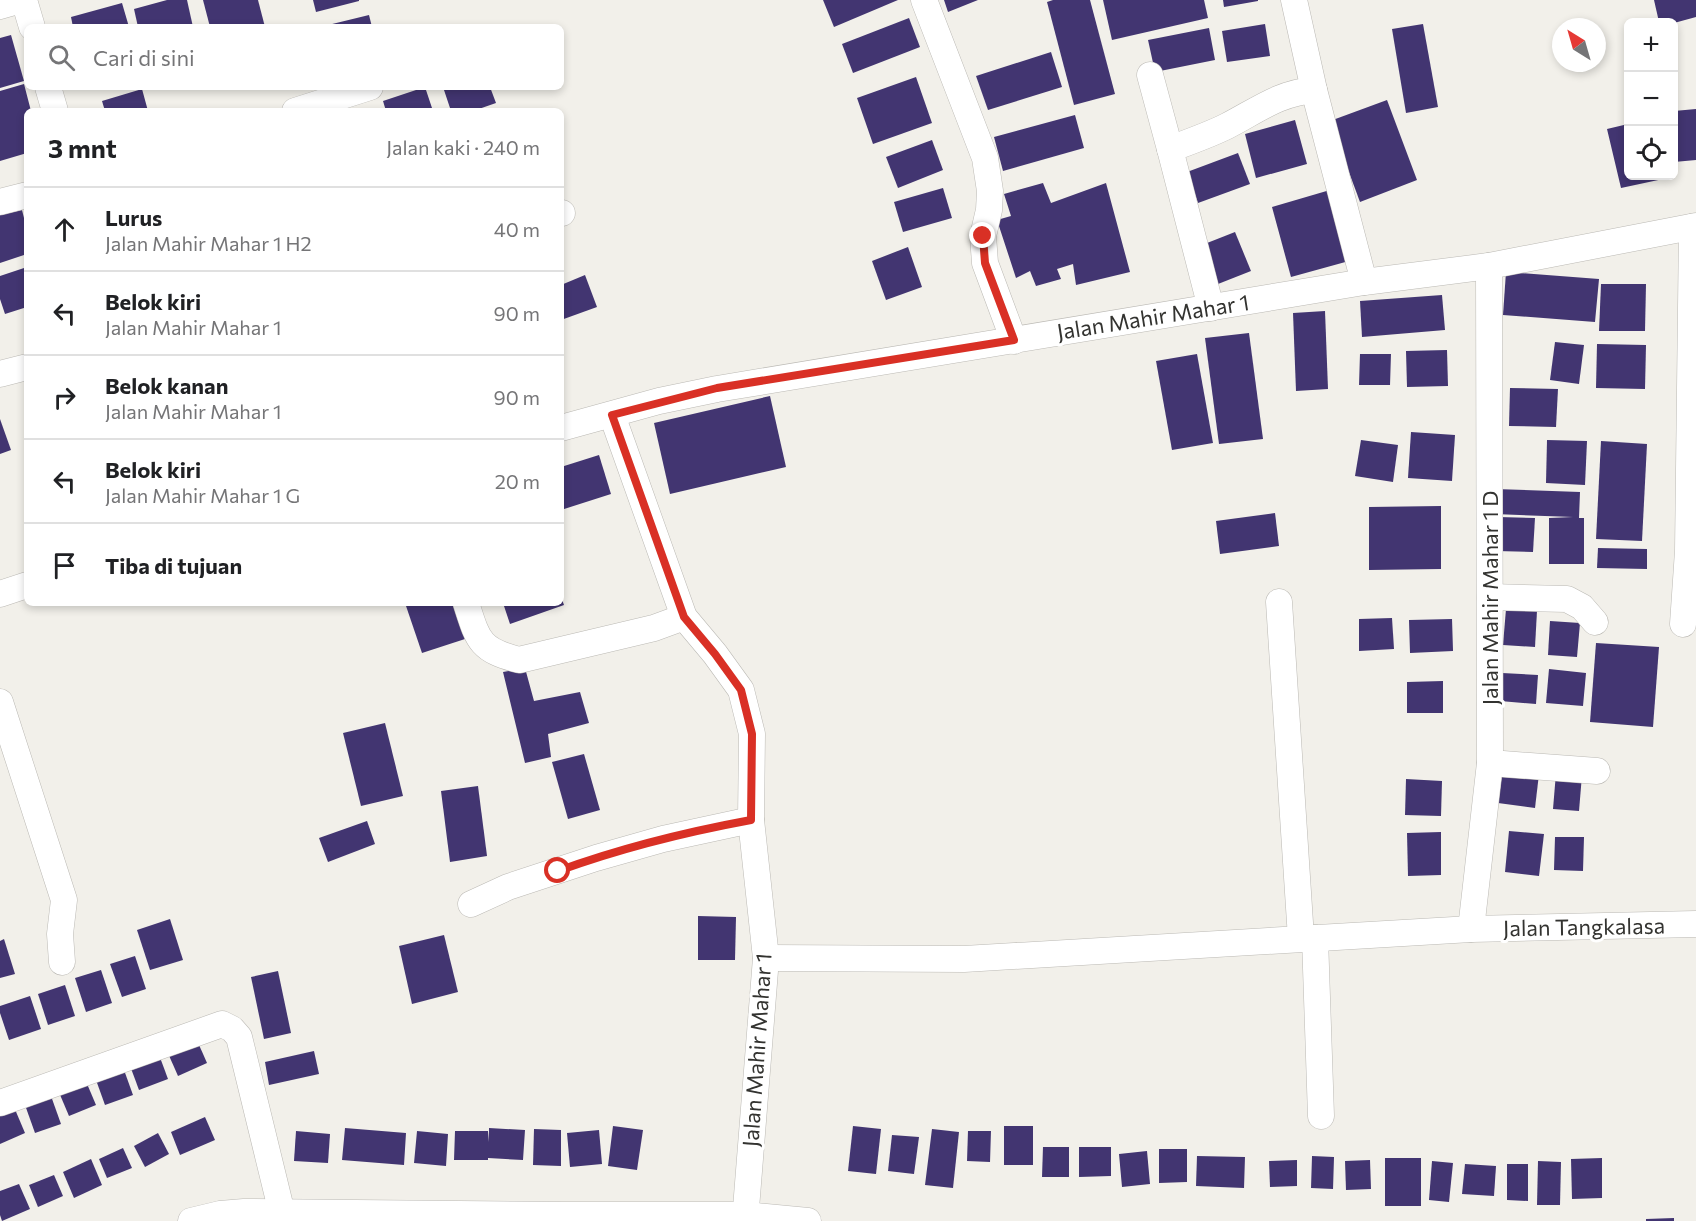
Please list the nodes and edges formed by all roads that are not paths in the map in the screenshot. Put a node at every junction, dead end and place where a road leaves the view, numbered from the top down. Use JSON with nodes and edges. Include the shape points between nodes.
{"nodes":[{"id":1,"x":23,"y":0,"type":"edge"},
{"id":2,"x":924,"y":0,"type":"edge"},
{"id":3,"x":1294,"y":0,"type":"edge"},
{"id":4,"x":0,"y":6,"type":"edge"},
{"id":5,"x":31,"y":24,"type":"edge"},
{"id":6,"x":1150,"y":75,"type":"dead end"},
{"id":7,"x":49,"y":90,"type":"edge"},
{"id":8,"x":361,"y":90,"type":"edge"},
{"id":9,"x":1314,"y":90,"type":"junction"},
{"id":10,"x":54,"y":108,"type":"edge"},
{"id":11,"x":304,"y":108,"type":"edge"},
{"id":12,"x":1170,"y":149,"type":"junction"},
{"id":13,"x":24,"y":196,"type":"edge"},
{"id":14,"x":0,"y":202,"type":"edge"},
{"id":15,"x":1694,"y":226,"type":"edge"},
{"id":16,"x":1489,"y":266,"type":"junction"},
{"id":17,"x":1364,"y":282,"type":"junction"},
{"id":18,"x":1210,"y":308,"type":"junction"},
{"id":19,"x":1014,"y":340,"type":"junction"},
{"id":20,"x":24,"y":368,"type":"edge"},
{"id":21,"x":0,"y":374,"type":"edge"},
{"id":22,"x":612,"y":415,"type":"junction"},
{"id":23,"x":564,"y":427,"type":"edge"},
{"id":24,"x":24,"y":586,"type":"edge"},
{"id":25,"x":0,"y":594,"type":"edge"},
{"id":26,"x":1490,"y":597,"type":"junction"},
{"id":27,"x":1279,"y":602,"type":"dead end"},
{"id":28,"x":467,"y":606,"type":"edge"},
{"id":29,"x":684,"y":617,"type":"junction"},
{"id":30,"x":1595,"y":622,"type":"dead end"},
{"id":31,"x":1683,"y":624,"type":"dead end"},
{"id":32,"x":0,"y":702,"type":"edge"},
{"id":33,"x":1490,"y":763,"type":"junction"},
{"id":34,"x":1597,"y":771,"type":"dead end"},
{"id":35,"x":751,"y":820,"type":"junction"},
{"id":36,"x":471,"y":904,"type":"dead end"},
{"id":37,"x":1696,"y":924,"type":"edge"},
{"id":38,"x":1471,"y":929,"type":"junction"},
{"id":39,"x":1308,"y":938,"type":"junction"},
{"id":40,"x":766,"y":958,"type":"junction"},
{"id":41,"x":62,"y":962,"type":"dead end"},
{"id":42,"x":0,"y":1103,"type":"edge"},
{"id":43,"x":1321,"y":1116,"type":"dead end"},
{"id":44,"x":283,"y":1217,"type":"edge"},
{"id":45,"x":561,"y":1218,"type":"edge"},
{"id":46,"x":745,"y":1218,"type":"edge"},
{"id":47,"x":192,"y":1221,"type":"edge"},
{"id":48,"x":808,"y":1221,"type":"edge"}],
"edges":[{"from":1,"to":4,"type":"street"},
{"from":1,"to":5,"type":"street"},
{"from":2,"to":19,"type":"street","via":[[985,158],[990,192],[983,236],[985,263]]},
{"from":3,"to":9,"type":"street"},
{"from":6,"to":12,"type":"street"},
{"from":7,"to":10,"type":"street"},
{"from":8,"to":11,"type":"street"},
{"from":9,"to":12,"type":"street","via":[[1273,101]]},
{"from":9,"to":17,"type":"street"},
{"from":12,"to":18,"type":"street"},
{"from":13,"to":14,"type":"street"},
{"from":15,"to":16,"type":"street","name":"Jalan Mahir Mahar 1"},
{"from":15,"to":31,"type":"street"},
{"from":16,"to":17,"type":"street","name":"Jalan Mahir Mahar 1"},
{"from":16,"to":26,"type":"street","name":"Jalan Mahir Mahar 1 D"},
{"from":17,"to":18,"type":"street","name":"Jalan Mahir Mahar 1"},
{"from":18,"to":19,"type":"street","name":"Jalan Mahir Mahar 1"},
{"from":19,"to":22,"type":"street","name":"Jalan Mahir Mahar 1","via":[[717,388]]},
{"from":20,"to":21,"type":"street"},
{"from":22,"to":23,"type":"street","name":"Jalan Mahir Mahar 1"},
{"from":22,"to":29,"type":"street","name":"Jalan Mahir Mahar 1"},
{"from":24,"to":25,"type":"street"},
{"from":26,"to":30,"type":"street","via":[[1568,599]]},
{"from":26,"to":33,"type":"street","name":"Jalan Mahir Mahar 1 D"},
{"from":27,"to":39,"type":"street"},
{"from":28,"to":29,"type":"street","via":[[483,645],[519,660],[654,628]]},
{"from":29,"to":35,"type":"street","name":"Jalan Mahir Mahar 1","via":[[741,690],[752,734]]},
{"from":32,"to":41,"type":"street","via":[[64,900]]},
{"from":33,"to":34,"type":"street"},
{"from":33,"to":38,"type":"street","name":"Jalan Mahir Mahar 1 D"},
{"from":35,"to":36,"type":"street","via":[[596,858],[508,887]]},
{"from":35,"to":40,"type":"street","name":"Jalan Mahir Mahar 1"},
{"from":37,"to":38,"type":"street","name":"Jalan Tangkalasa"},
{"from":38,"to":39,"type":"street","name":"Jalan Tangkalasa"},
{"from":39,"to":40,"type":"street","name":"Jalan Tangkalasa","via":[[964,958]]},
{"from":39,"to":43,"type":"street"},
{"from":40,"to":46,"type":"street","name":"Jalan Mahir Mahar 1"},
{"from":42,"to":44,"type":"street","via":[[222,1024],[239,1037]]},
{"from":44,"to":45,"type":"street"},
{"from":44,"to":47,"type":"street","via":[[220,1214]]},
{"from":45,"to":46,"type":"street"},
{"from":46,"to":48,"type":"street"}]}
